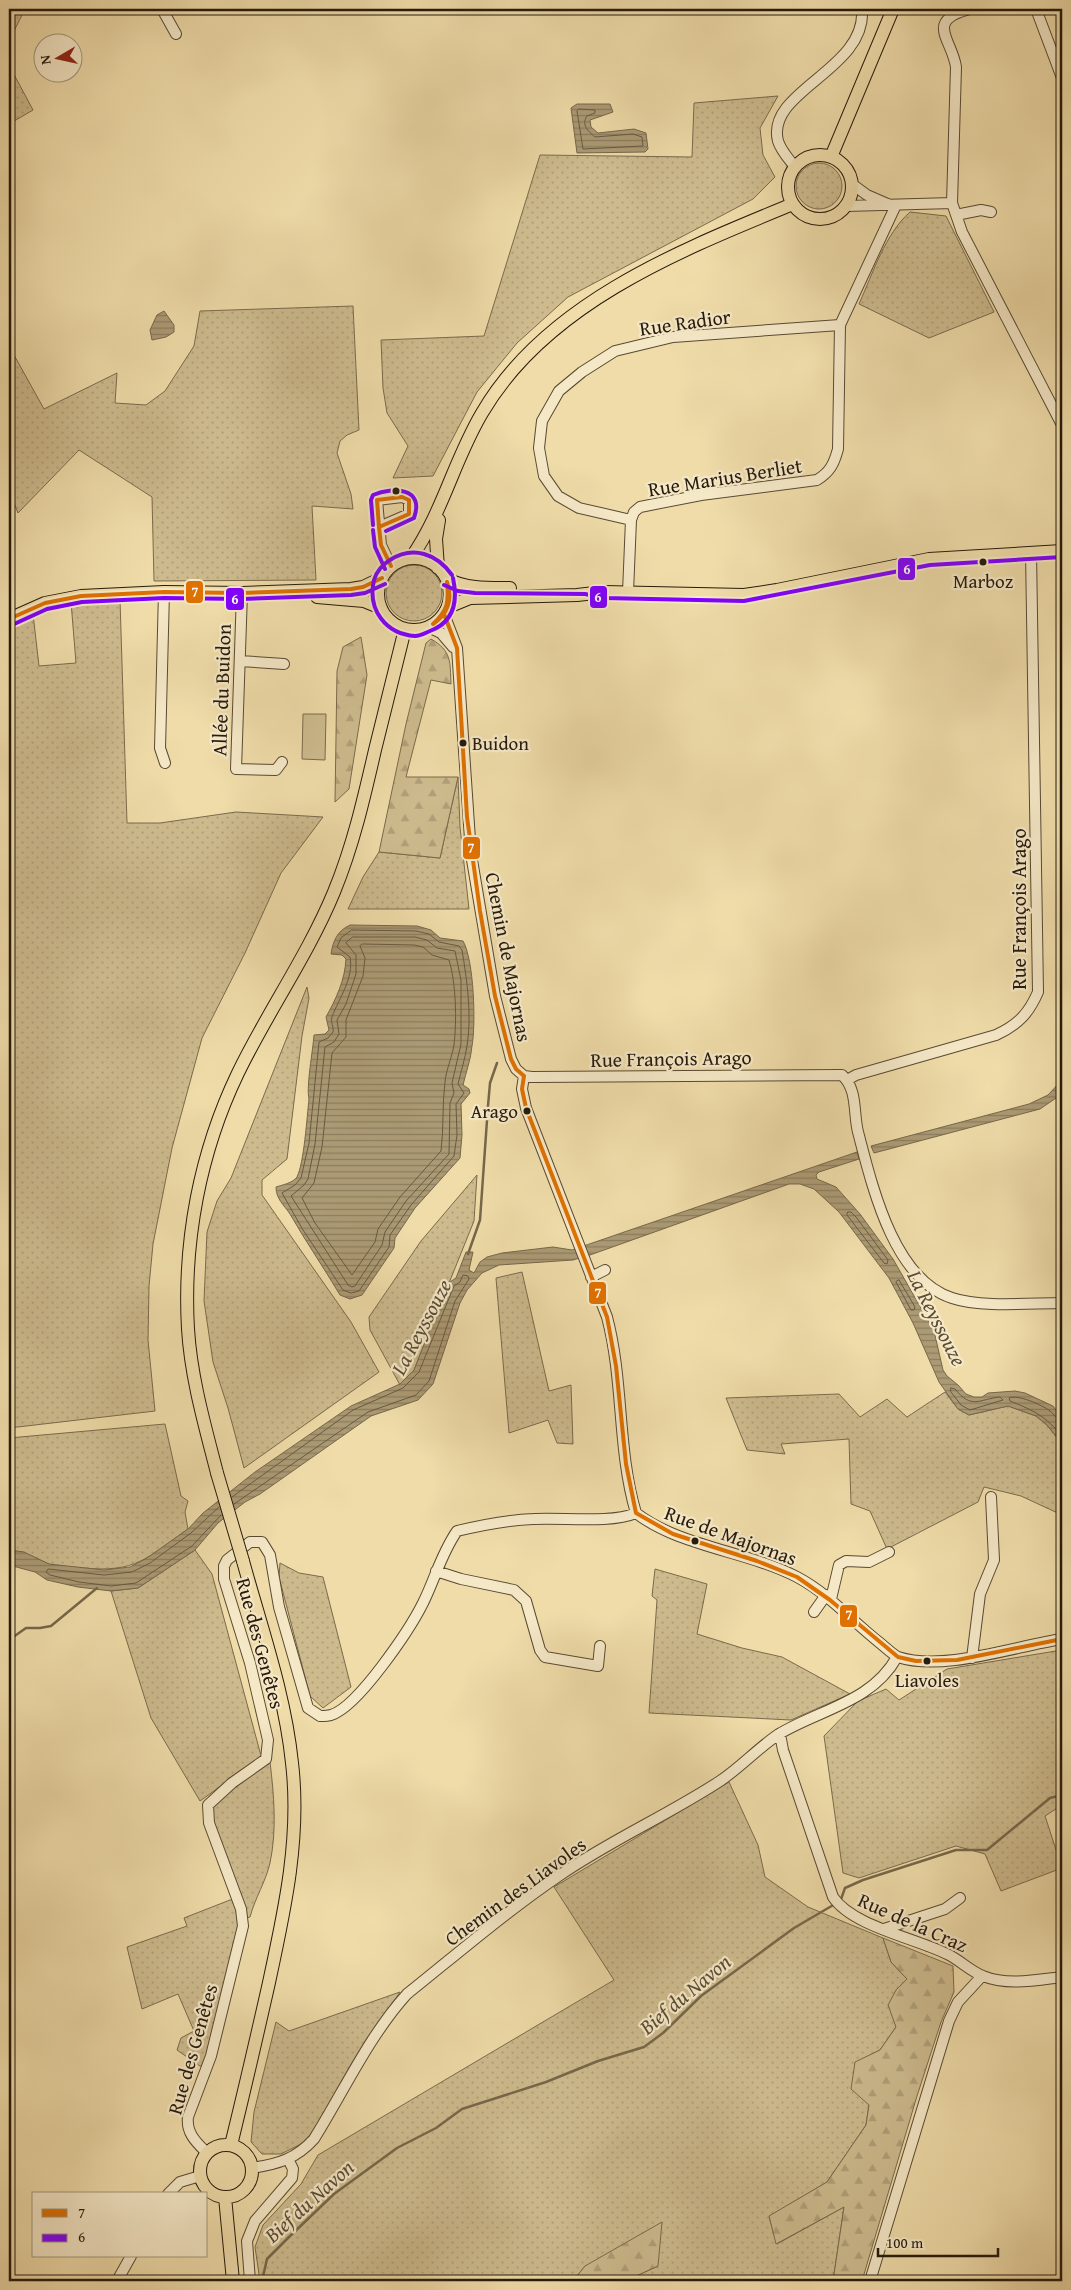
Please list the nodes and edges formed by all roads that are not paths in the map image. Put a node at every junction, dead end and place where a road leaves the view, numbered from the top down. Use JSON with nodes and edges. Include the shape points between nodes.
{"nodes":[{"id":1,"x":162,"y":9,"type":"edge"},
{"id":2,"x":862,"y":9,"type":"edge"},
{"id":3,"x":893,"y":9,"type":"edge"},
{"id":4,"x":970,"y":9,"type":"edge"},
{"id":5,"x":1036,"y":9,"type":"edge"},
{"id":6,"x":176,"y":34,"type":"dead end"},
{"id":7,"x":1062,"y":78,"type":"edge"},
{"id":8,"x":831,"y":157,"type":"junction"},
{"id":9,"x":795,"y":167,"type":"junction"},
{"id":10,"x":852,"y":184,"type":"junction"},
{"id":11,"x":952,"y":203,"type":"junction"},
{"id":12,"x":793,"y":204,"type":"junction"},
{"id":13,"x":894,"y":205,"type":"junction"},
{"id":14,"x":846,"y":206,"type":"junction"},
{"id":15,"x":991,"y":212,"type":"dead end"},
{"id":16,"x":956,"y":216,"type":"junction"},
{"id":17,"x":840,"y":325,"type":"junction"},
{"id":18,"x":1062,"y":425,"type":"edge"},
{"id":19,"x":442,"y":505,"type":"junction"},
{"id":20,"x":631,"y":520,"type":"junction"},
{"id":21,"x":379,"y":527,"type":"dead end"},
{"id":22,"x":1062,"y":551,"type":"edge"},
{"id":23,"x":1031,"y":552,"type":"junction"},
{"id":24,"x":411,"y":558,"type":"junction"},
{"id":25,"x":391,"y":566,"type":"junction"},
{"id":26,"x":438,"y":568,"type":"junction"},
{"id":27,"x":382,"y":578,"type":"junction"},
{"id":28,"x":447,"y":579,"type":"junction"},
{"id":29,"x":164,"y":592,"type":"junction"},
{"id":30,"x":604,"y":592,"type":"junction"},
{"id":31,"x":628,"y":592,"type":"junction"},
{"id":32,"x":242,"y":593,"type":"junction"},
{"id":33,"x":381,"y":608,"type":"junction"},
{"id":34,"x":446,"y":611,"type":"junction"},
{"id":35,"x":9,"y":619,"type":"edge"},
{"id":36,"x":428,"y":627,"type":"junction"},
{"id":37,"x":405,"y":629,"type":"junction"},
{"id":38,"x":459,"y":659,"type":"junction"},
{"id":39,"x":240,"y":661,"type":"junction"},
{"id":40,"x":284,"y":664,"type":"dead end"},
{"id":41,"x":282,"y":762,"type":"dead end"},
{"id":42,"x":165,"y":763,"type":"dead end"},
{"id":43,"x":524,"y":1076,"type":"junction"},
{"id":44,"x":847,"y":1080,"type":"junction"},
{"id":45,"x":605,"y":1270,"type":"dead end"},
{"id":46,"x":591,"y":1277,"type":"junction"},
{"id":47,"x":1062,"y":1303,"type":"edge"},
{"id":48,"x":991,"y":1497,"type":"dead end"},
{"id":49,"x":636,"y":1513,"type":"junction"},
{"id":50,"x":889,"y":1552,"type":"dead end"},
{"id":51,"x":436,"y":1571,"type":"junction"},
{"id":52,"x":828,"y":1597,"type":"junction"},
{"id":53,"x":814,"y":1612,"type":"dead end"},
{"id":54,"x":1062,"y":1639,"type":"edge"},
{"id":55,"x":600,"y":1646,"type":"dead end"},
{"id":56,"x":897,"y":1656,"type":"junction"},
{"id":57,"x":972,"y":1658,"type":"junction"},
{"id":58,"x":780,"y":1734,"type":"junction"},
{"id":59,"x":960,"y":1898,"type":"dead end"},
{"id":60,"x":884,"y":1928,"type":"junction"},
{"id":61,"x":982,"y":1976,"type":"junction"},
{"id":62,"x":1062,"y":1977,"type":"edge"},
{"id":63,"x":231,"y":2145,"type":"junction"},
{"id":64,"x":207,"y":2153,"type":"junction"},
{"id":65,"x":288,"y":2159,"type":"junction"},
{"id":66,"x":252,"y":2168,"type":"junction"},
{"id":67,"x":200,"y":2176,"type":"junction"},
{"id":68,"x":171,"y":2192,"type":"edge"},
{"id":69,"x":225,"y":2197,"type":"junction"},
{"id":70,"x":130,"y":2258,"type":"edge"},
{"id":71,"x":117,"y":2281,"type":"edge"},
{"id":72,"x":233,"y":2281,"type":"edge"},
{"id":73,"x":250,"y":2281,"type":"edge"},
{"id":74,"x":870,"y":2281,"type":"edge"}],
"edges":[{"from":1,"to":6,"type":"street"},
{"from":2,"to":9,"type":"street","via":[[861,28],[852,45],[797,97],[779,119],[779,143]]},
{"from":3,"to":8,"type":"main road"},
{"from":4,"to":11,"type":"street","via":[[949,18],[944,24],[943,34],[955,56],[956,67]]},
{"from":5,"to":7,"type":"street"},
{"from":8,"to":9,"type":"main road","via":[[812,156]]},
{"from":8,"to":10,"type":"main road","via":[[846,167]]},
{"from":9,"to":12,"type":"main road","via":[[788,185]]},
{"from":10,"to":13,"type":"street","via":[[867,195]]},
{"from":10,"to":14,"type":"main road"},
{"from":11,"to":13,"type":"street"},
{"from":11,"to":16,"type":"street"},
{"from":12,"to":14,"type":"main road","via":[[800,212],[819,219],[839,214]]},
{"from":12,"to":19,"type":"main road","via":[[734,228],[606,291],[558,327],[520,362],[483,410],[462,452]]},
{"from":13,"to":14,"type":"street"},
{"from":13,"to":17,"type":"street","name":"Rue Marius Berliet"},
{"from":15,"to":16,"type":"street","via":[[981,210]]},
{"from":16,"to":18,"type":"street"},
{"from":17,"to":20,"type":"street","name":"Rue Marius Berliet","via":[[838,449],[834,465],[827,474],[817,480],[701,495],[640,507]]},
{"from":17,"to":20,"type":"street","name":"Rue Radior","via":[[664,339],[616,351],[559,391],[542,421],[539,448],[544,476],[558,496],[579,508]]},
{"from":19,"to":24,"type":"main road","via":[[427,536]]},
{"from":19,"to":26,"type":"main road","via":[[436,539]]},
{"from":20,"to":31,"type":"street","name":"Rue Marius Berliet"},
{"from":21,"to":25,"type":"street","via":[[381,545]]},
{"from":22,"to":23,"type":"main road"},
{"from":23,"to":31,"type":"main road","via":[[929,559],[759,593]]},
{"from":23,"to":44,"type":"street","name":"Rue François Arago","via":[[1038,992],[1032,1006],[1013,1028]]},
{"from":24,"to":25,"type":"main road"},
{"from":24,"to":26,"type":"main road","via":[[422,559]]},
{"from":25,"to":27,"type":"main road"},
{"from":26,"to":28,"type":"main road"},
{"from":27,"to":32,"type":"main road","via":[[351,589]]},
{"from":27,"to":33,"type":"main road","via":[[378,598]]},
{"from":28,"to":30,"type":"main road","via":[[475,587],[586,588]]},
{"from":28,"to":34,"type":"main road","via":[[450,588]]},
{"from":29,"to":32,"type":"main road"},
{"from":29,"to":35,"type":"main road","via":[[64,598],[30,608]]},
{"from":29,"to":42,"type":"street","via":[[160,748]]},
{"from":30,"to":31,"type":"main road"},
{"from":30,"to":34,"type":"main road","via":[[470,598]]},
{"from":32,"to":33,"type":"main road","via":[[341,598],[364,601]]},
{"from":32,"to":39,"type":"street","name":"Allée du Buidon"},
{"from":33,"to":37,"type":"main road","via":[[391,621]]},
{"from":34,"to":36,"type":"main road"},
{"from":34,"to":38,"type":"street","name":"Chemin de Majornas"},
{"from":36,"to":37,"type":"main road"},
{"from":36,"to":38,"type":"street","name":"Chemin de Majornas","via":[[448,639]]},
{"from":37,"to":63,"type":"main road","bridge":true,"via":[[356,830],[335,891],[239,1072],[217,1125],[201,1181],[189,1247],[188,1329],[200,1410],[272,1664],[292,1764],[294,1831],[286,1906]]},
{"from":38,"to":43,"type":"street","name":"Chemin de Majornas","via":[[468,817],[480,911],[495,996],[511,1059]]},
{"from":39,"to":40,"type":"street"},
{"from":39,"to":41,"type":"street","name":"Allée du Buidon","via":[[236,769],[276,770]]},
{"from":43,"to":44,"type":"street","name":"Rue François Arago","via":[[834,1074]]},
{"from":43,"to":46,"type":"street","name":"Rue de Majornas","via":[[522,1096]]},
{"from":44,"to":47,"type":"street","via":[[851,1086],[856,1124],[885,1224],[918,1276],[952,1298],[971,1303]]},
{"from":45,"to":46,"type":"street"},
{"from":46,"to":49,"type":"street","name":"Rue de Majornas","via":[[613,1338],[626,1473]]},
{"from":48,"to":57,"type":"street","via":[[994,1560],[980,1594]]},
{"from":49,"to":51,"type":"street","name":"Rue des Genêtes","via":[[619,1518],[532,1518],[457,1531],[445,1548]]},
{"from":49,"to":52,"type":"street","name":"Rue de Majornas","via":[[658,1528],[774,1566]]},
{"from":50,"to":52,"type":"street","via":[[869,1562],[846,1561],[839,1565]]},
{"from":51,"to":55,"type":"street","via":[[521,1594],[545,1657],[598,1666]]},
{"from":51,"to":64,"type":"street","name":"Rue des Genêtes","via":[[423,1604],[371,1682],[342,1709],[332,1715],[320,1716],[308,1708],[279,1607],[270,1556],[262,1542],[250,1542],[224,1566],[224,1579],[250,1663],[268,1740],[266,1759],[210,1800],[207,1809],[241,1909],[243,1926],[211,2056],[187,2124],[192,2137]]},
{"from":52,"to":53,"type":"street"},
{"from":52,"to":56,"type":"street","name":"Rue de Majornas"},
{"from":54,"to":57,"type":"street"},
{"from":56,"to":57,"type":"street","via":[[933,1662]]},
{"from":56,"to":58,"type":"street","name":"Chemin des Liavoles","via":[[880,1681],[851,1701]]},
{"from":58,"to":60,"type":"street","name":"Rue de la Craz","via":[[833,1897],[840,1907],[859,1920]]},
{"from":58,"to":65,"type":"street","name":"Chemin des Liavoles","via":[[721,1780],[559,1876],[408,1994],[382,2025],[314,2139]]},
{"from":59,"to":60,"type":"street","via":[[945,1908]]},
{"from":60,"to":61,"type":"street","name":"Rue de la Craz","via":[[958,1959]]},
{"from":61,"to":62,"type":"street","name":"Rue de la Craz","via":[[1028,1982]]},
{"from":61,"to":74,"type":"street","via":[[958,2002],[949,2021]]},
{"from":63,"to":64,"type":"main road","via":[[214,2147]]},
{"from":63,"to":66,"type":"main road","via":[[245,2153]]},
{"from":64,"to":67,"type":"main road","via":[[202,2159]]},
{"from":65,"to":66,"type":"street","name":"Chemin des Liavoles","via":[[276,2165]]},
{"from":65,"to":73,"type":"street","via":[[293,2169],[292,2178],[255,2221],[247,2241]]},
{"from":66,"to":69,"type":"main road","via":[[248,2185],[234,2196]]},
{"from":67,"to":68,"type":"street","via":[[187,2179]]},
{"from":67,"to":69,"type":"main road","via":[[209,2191]]},
{"from":69,"to":72,"type":"main road"},
{"from":70,"to":71,"type":"street"}]}
